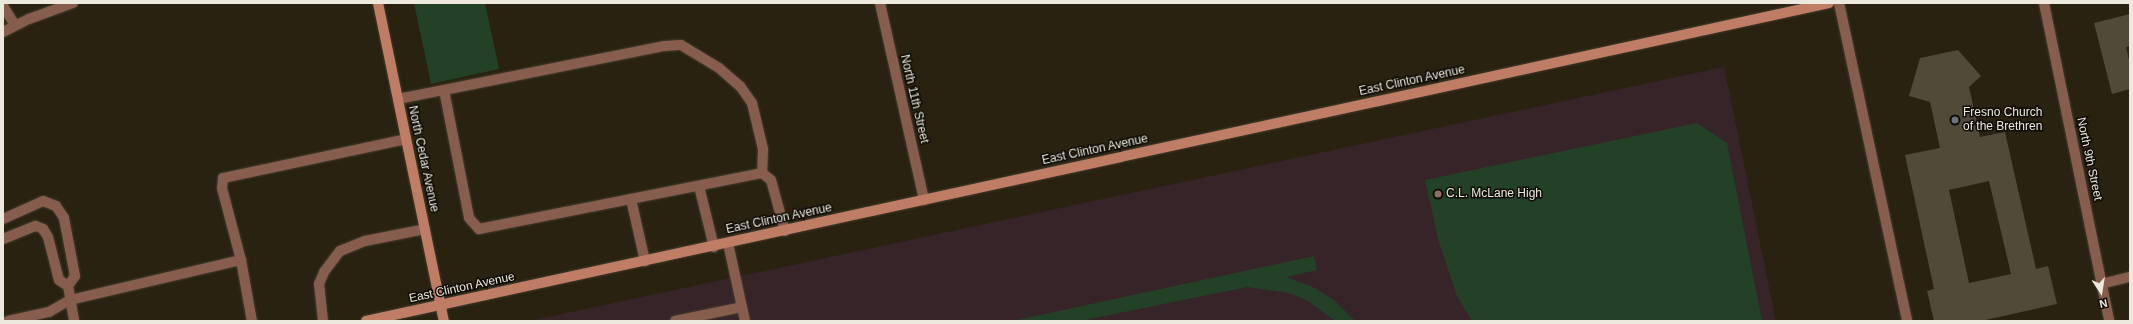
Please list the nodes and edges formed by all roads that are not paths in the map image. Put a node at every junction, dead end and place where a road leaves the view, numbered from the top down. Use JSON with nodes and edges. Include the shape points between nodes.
{"nodes":[{"id":1,"x":72,"y":3,"type":"edge"},
{"id":2,"x":378,"y":3,"type":"edge"},
{"id":3,"x":880,"y":3,"type":"edge"},
{"id":4,"x":1829,"y":3,"type":"edge"},
{"id":5,"x":1839,"y":3,"type":"edge"},
{"id":6,"x":2044,"y":3,"type":"edge"},
{"id":7,"x":3,"y":6,"type":"edge"},
{"id":8,"x":15,"y":25,"type":"junction"},
{"id":9,"x":3,"y":32,"type":"edge"},
{"id":10,"x":444,"y":90,"type":"junction"},
{"id":11,"x":398,"y":99,"type":"junction"},
{"id":12,"x":406,"y":139,"type":"junction"},
{"id":13,"x":762,"y":174,"type":"junction"},
{"id":14,"x":700,"y":186,"type":"junction"},
{"id":15,"x":631,"y":199,"type":"junction"},
{"id":16,"x":924,"y":200,"type":"junction"},
{"id":17,"x":3,"y":219,"type":"edge"},
{"id":18,"x":424,"y":229,"type":"junction"},
{"id":19,"x":785,"y":231,"type":"junction"},
{"id":20,"x":3,"y":239,"type":"edge"},
{"id":21,"x":728,"y":243,"type":"junction"},
{"id":22,"x":714,"y":247,"type":"junction"},
{"id":23,"x":241,"y":260,"type":"junction"},
{"id":24,"x":645,"y":261,"type":"junction"},
{"id":25,"x":2130,"y":277,"type":"edge"},
{"id":26,"x":2101,"y":284,"type":"junction"},
{"id":27,"x":68,"y":286,"type":"junction"},
{"id":28,"x":70,"y":300,"type":"junction"},
{"id":29,"x":441,"y":305,"type":"junction"},
{"id":30,"x":742,"y":307,"type":"junction"},
{"id":31,"x":8,"y":321,"type":"edge"},
{"id":32,"x":74,"y":321,"type":"edge"},
{"id":33,"x":252,"y":321,"type":"edge"},
{"id":34,"x":324,"y":321,"type":"edge"},
{"id":35,"x":366,"y":321,"type":"edge"},
{"id":36,"x":444,"y":321,"type":"edge"},
{"id":37,"x":675,"y":321,"type":"edge"},
{"id":38,"x":745,"y":321,"type":"edge"},
{"id":39,"x":1907,"y":321,"type":"edge"},
{"id":40,"x":2109,"y":321,"type":"edge"}],
"edges":[{"from":1,"to":8,"type":"street"},
{"from":2,"to":11,"type":"main road","name":"North Cedar Avenue"},
{"from":3,"to":16,"type":"street","name":"North 11th Street"},
{"from":4,"to":16,"type":"main road","name":"East Clinton Avenue"},
{"from":5,"to":39,"type":"street"},
{"from":6,"to":26,"type":"street","name":"North 9th Street"},
{"from":7,"to":8,"type":"street"},
{"from":8,"to":9,"type":"street"},
{"from":10,"to":11,"type":"street"},
{"from":10,"to":13,"type":"street","via":[[665,46],[681,45],[719,68],[740,86],[752,103],[763,149]]},
{"from":10,"to":15,"type":"street","via":[[469,218],[479,229]]},
{"from":11,"to":12,"type":"main road","name":"North Cedar Avenue"},
{"from":12,"to":18,"type":"main road","name":"North Cedar Avenue"},
{"from":12,"to":23,"type":"street","via":[[224,178],[222,188]]},
{"from":13,"to":14,"type":"street"},
{"from":13,"to":19,"type":"street","via":[[771,180]]},
{"from":14,"to":15,"type":"street"},
{"from":14,"to":22,"type":"street"},
{"from":15,"to":24,"type":"street"},
{"from":16,"to":19,"type":"main road","name":"East Clinton Avenue"},
{"from":17,"to":27,"type":"street","via":[[43,201],[56,206],[64,218],[75,276]]},
{"from":18,"to":29,"type":"main road","name":"North Cedar Avenue"},
{"from":18,"to":34,"type":"street","via":[[365,241],[340,251],[324,272],[320,284]]},
{"from":19,"to":21,"type":"main road","name":"East Clinton Avenue"},
{"from":20,"to":27,"type":"street","via":[[36,226],[43,229],[48,237],[59,280]]},
{"from":21,"to":22,"type":"main road","name":"East Clinton Avenue"},
{"from":21,"to":30,"type":"street"},
{"from":22,"to":24,"type":"main road","name":"East Clinton Avenue"},
{"from":23,"to":28,"type":"street"},
{"from":23,"to":33,"type":"street"},
{"from":24,"to":29,"type":"main road","name":"East Clinton Avenue"},
{"from":25,"to":26,"type":"street"},
{"from":26,"to":40,"type":"street","name":"North 9th Street"},
{"from":27,"to":28,"type":"street"},
{"from":28,"to":31,"type":"street","via":[[49,312]]},
{"from":28,"to":32,"type":"street"},
{"from":29,"to":35,"type":"main road","name":"East Clinton Avenue"},
{"from":29,"to":36,"type":"main road","name":"North Cedar Avenue"},
{"from":30,"to":37,"type":"street"},
{"from":30,"to":38,"type":"street"}]}
